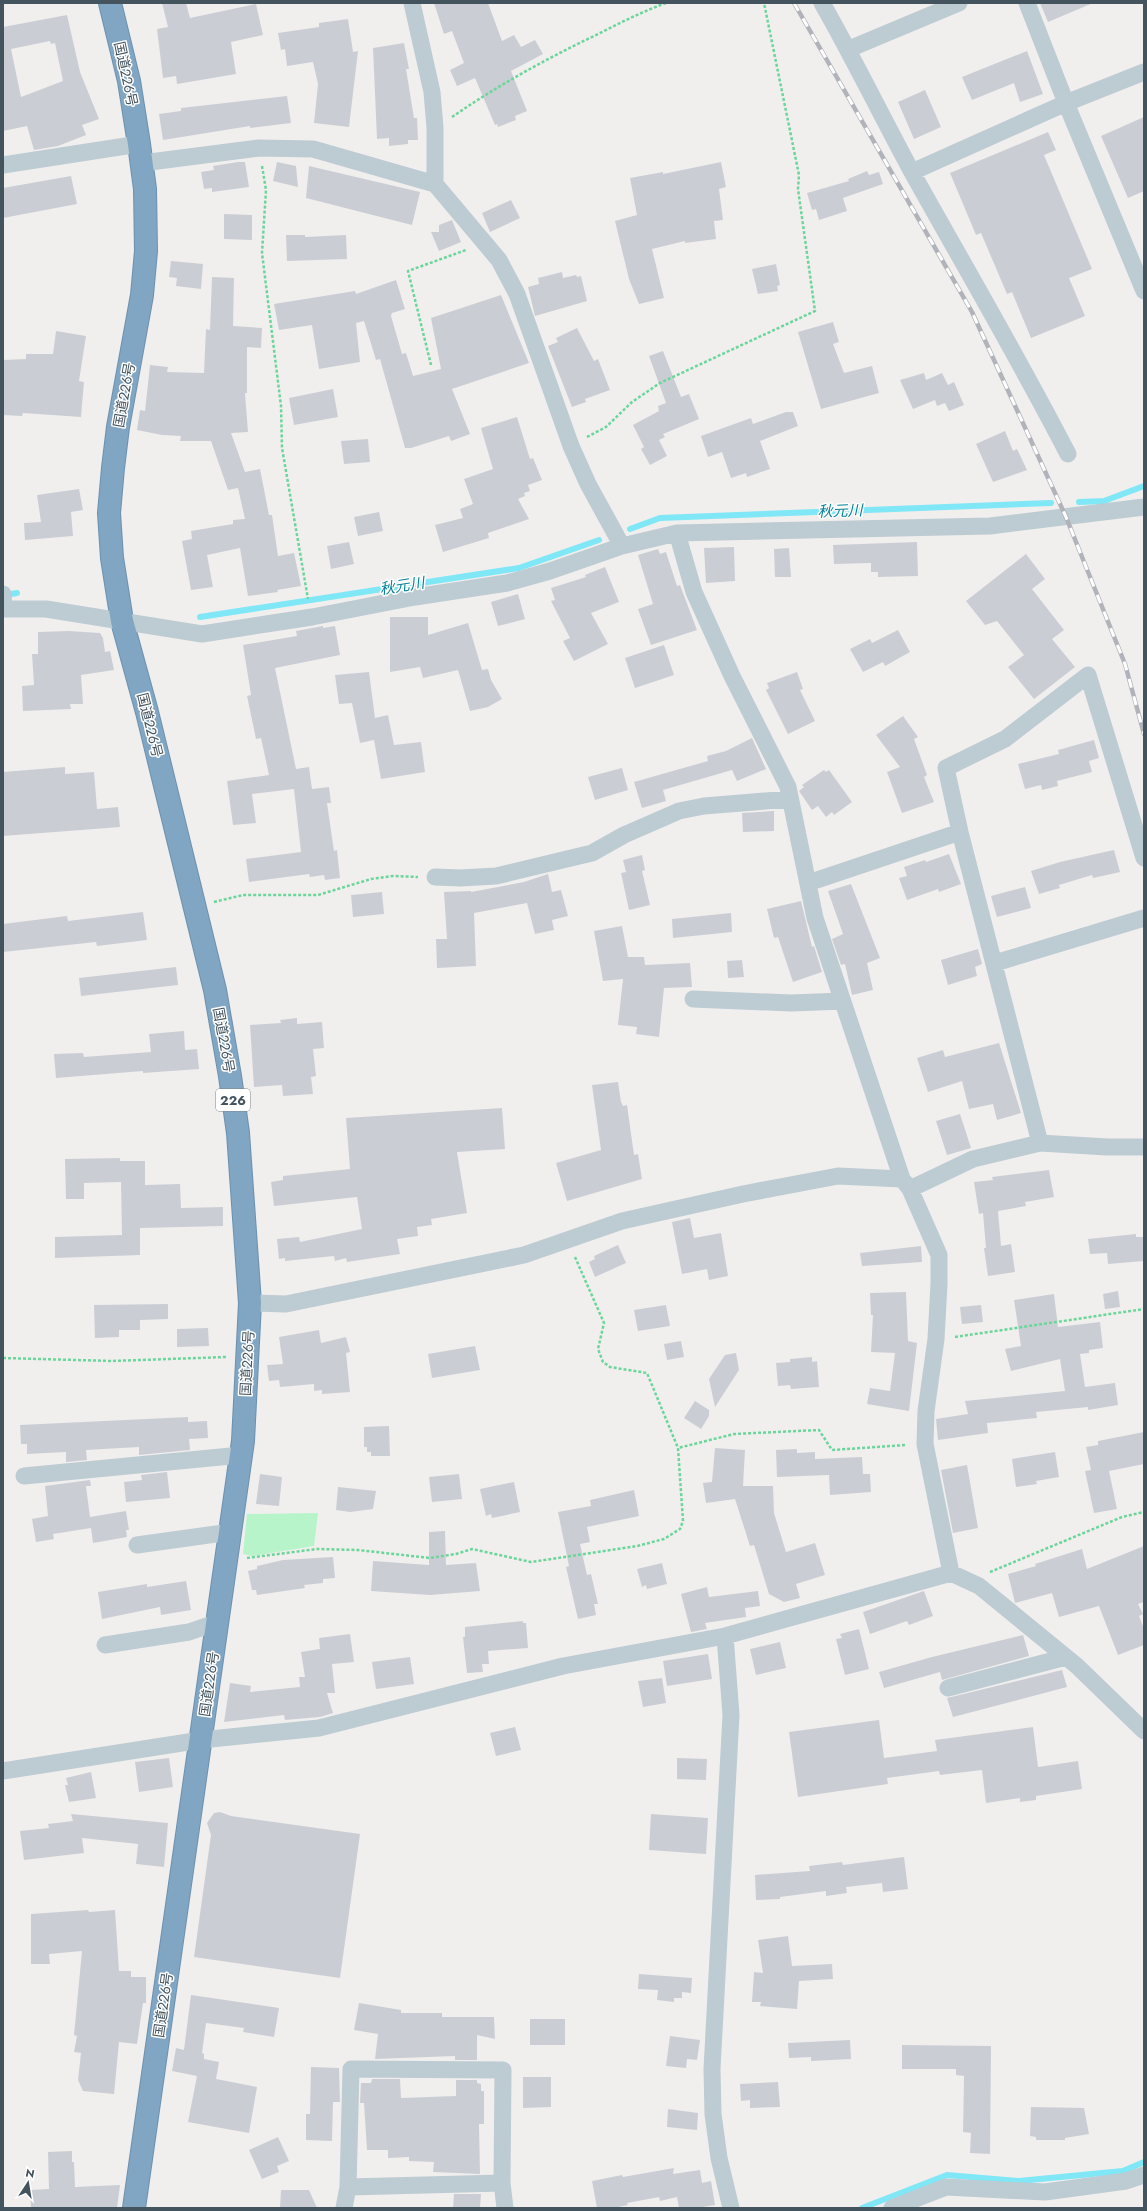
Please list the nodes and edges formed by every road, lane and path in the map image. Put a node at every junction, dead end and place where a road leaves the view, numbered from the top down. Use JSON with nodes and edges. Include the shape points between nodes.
{"nodes":[{"id":1,"x":110,"y":3,"type":"edge"},
{"id":2,"x":412,"y":3,"type":"edge"},
{"id":3,"x":666,"y":3,"type":"edge"},
{"id":4,"x":764,"y":3,"type":"edge"},
{"id":5,"x":822,"y":3,"type":"edge"},
{"id":6,"x":959,"y":3,"type":"edge"},
{"id":7,"x":1027,"y":3,"type":"edge"},
{"id":8,"x":849,"y":49,"type":"junction"},
{"id":9,"x":1144,"y":72,"type":"edge"},
{"id":10,"x":1066,"y":103,"type":"junction"},
{"id":11,"x":435,"y":128,"type":"junction"},
{"id":12,"x":260,"y":148,"type":"junction"},
{"id":13,"x":141,"y":154,"type":"junction"},
{"id":14,"x":3,"y":165,"type":"edge"},
{"id":15,"x":912,"y":172,"type":"junction"},
{"id":16,"x":435,"y":184,"type":"junction"},
{"id":17,"x":485,"y":243,"type":"junction"},
{"id":18,"x":1144,"y":291,"type":"edge"},
{"id":19,"x":431,"y":365,"type":"dead end"},
{"id":20,"x":571,"y":446,"type":"junction"},
{"id":21,"x":1068,"y":454,"type":"dead end"},
{"id":22,"x":1144,"y":507,"type":"edge"},
{"id":23,"x":677,"y":533,"type":"junction"},
{"id":24,"x":622,"y":546,"type":"junction"},
{"id":25,"x":307,"y":595,"type":"dead end"},
{"id":26,"x":4,"y":604,"type":"edge"},
{"id":27,"x":122,"y":622,"type":"junction"},
{"id":28,"x":790,"y":799,"type":"junction"},
{"id":29,"x":960,"y":832,"type":"junction"},
{"id":30,"x":1144,"y":858,"type":"edge"},
{"id":31,"x":435,"y":877,"type":"joint"},
{"id":32,"x":808,"y":883,"type":"junction"},
{"id":33,"x":194,"y":907,"type":"junction"},
{"id":34,"x":1144,"y":918,"type":"edge"},
{"id":35,"x":995,"y":963,"type":"junction"},
{"id":36,"x":693,"y":999,"type":"dead end"},
{"id":37,"x":843,"y":1001,"type":"junction"},
{"id":38,"x":1040,"y":1143,"type":"junction"},
{"id":39,"x":1144,"y":1147,"type":"edge"},
{"id":40,"x":906,"y":1184,"type":"junction"},
{"id":41,"x":568,"y":1242,"type":"junction"},
{"id":42,"x":250,"y":1303,"type":"junction"},
{"id":43,"x":1144,"y":1309,"type":"edge"},
{"id":44,"x":936,"y":1340,"type":"junction"},
{"id":45,"x":248,"y":1356,"type":"junction"},
{"id":46,"x":3,"y":1358,"type":"edge"},
{"id":47,"x":925,"y":1444,"type":"junction"},
{"id":48,"x":678,"y":1448,"type":"junction"},
{"id":49,"x":241,"y":1455,"type":"junction"},
{"id":50,"x":24,"y":1476,"type":"dead end"},
{"id":51,"x":1144,"y":1512,"type":"edge"},
{"id":52,"x":230,"y":1532,"type":"junction"},
{"id":53,"x":137,"y":1545,"type":"dead end"},
{"id":54,"x":226,"y":1560,"type":"junction"},
{"id":55,"x":951,"y":1574,"type":"junction"},
{"id":56,"x":979,"y":1586,"type":"junction"},
{"id":57,"x":218,"y":1622,"type":"junction"},
{"id":58,"x":725,"y":1636,"type":"junction"},
{"id":59,"x":105,"y":1645,"type":"dead end"},
{"id":60,"x":1066,"y":1657,"type":"junction"},
{"id":61,"x":948,"y":1688,"type":"dead end"},
{"id":62,"x":1144,"y":1731,"type":"edge"},
{"id":63,"x":201,"y":1740,"type":"junction"},
{"id":64,"x":3,"y":1772,"type":"edge"},
{"id":65,"x":1144,"y":2174,"type":"edge"},
{"id":66,"x":502,"y":2183,"type":"junction"},
{"id":67,"x":348,"y":2187,"type":"junction"},
{"id":68,"x":134,"y":2208,"type":"edge"},
{"id":69,"x":344,"y":2208,"type":"edge"},
{"id":70,"x":505,"y":2208,"type":"edge"},
{"id":71,"x":731,"y":2208,"type":"edge"},
{"id":72,"x":892,"y":2208,"type":"edge"}],
"edges":[{"from":1,"to":13,"type":"highway","name":"国道226号","number":"226","via":[[129,81]]},
{"from":2,"to":11,"type":"street","via":[[432,92]]},
{"from":3,"to":11,"type":"path","via":[[541,61]]},
{"from":4,"to":20,"type":"path","via":[[800,175],[798,189],[815,311],[660,383],[632,402],[606,427]]},
{"from":5,"to":8,"type":"street"},
{"from":6,"to":8,"type":"street"},
{"from":7,"to":10,"type":"street"},
{"from":8,"to":15,"type":"street"},
{"from":9,"to":10,"type":"street"},
{"from":10,"to":15,"type":"street"},
{"from":10,"to":18,"type":"street"},
{"from":11,"to":16,"type":"street"},
{"from":12,"to":13,"type":"street"},
{"from":12,"to":16,"type":"street","via":[[313,149]]},
{"from":12,"to":25,"type":"path","via":[[266,190],[262,253],[281,406],[282,448]]},
{"from":13,"to":14,"type":"street"},
{"from":13,"to":27,"type":"highway","name":"国道226号","number":"226","via":[[146,251],[142,295],[118,427],[109,513],[112,558]]},
{"from":15,"to":21,"type":"street","via":[[1018,358]]},
{"from":16,"to":17,"type":"street"},
{"from":17,"to":19,"type":"path","via":[[408,271]]},
{"from":17,"to":20,"type":"street","via":[[499,260],[517,294]]},
{"from":20,"to":24,"type":"street","via":[[588,484]]},
{"from":22,"to":23,"type":"street","via":[[990,526]]},
{"from":23,"to":24,"type":"street"},
{"from":23,"to":28,"type":"street","via":[[694,592],[732,676],[788,787]]},
{"from":24,"to":27,"type":"street","via":[[507,583],[202,634]]},
{"from":26,"to":27,"type":"street"},
{"from":27,"to":33,"type":"highway","name":"国道226号","number":"226","via":[[148,712]]},
{"from":28,"to":31,"type":"street","via":[[704,806],[679,811],[636,829],[592,853],[496,876]]},
{"from":28,"to":32,"type":"street"},
{"from":29,"to":30,"type":"street","via":[[946,768],[1005,740],[1088,675]]},
{"from":29,"to":32,"type":"street"},
{"from":29,"to":35,"type":"street"},
{"from":31,"to":33,"type":"path","via":[[379,878],[318,895],[243,895]]},
{"from":32,"to":37,"type":"street","via":[[815,918]]},
{"from":33,"to":42,"type":"highway","name":"国道226号","number":"226","via":[[215,990],[230,1076],[238,1133]]},
{"from":34,"to":35,"type":"street"},
{"from":35,"to":38,"type":"street"},
{"from":36,"to":37,"type":"street","via":[[791,1003]]},
{"from":37,"to":40,"type":"street"},
{"from":38,"to":39,"type":"street"},
{"from":38,"to":40,"type":"street","via":[[973,1159]]},
{"from":40,"to":41,"type":"street","via":[[838,1176],[678,1207],[622,1221]]},
{"from":40,"to":44,"type":"street","via":[[939,1255],[940,1284]]},
{"from":41,"to":42,"type":"street","via":[[524,1255],[286,1304]]},
{"from":41,"to":48,"type":"path","via":[[604,1323],[598,1349],[603,1362],[610,1367],[647,1374]]},
{"from":42,"to":45,"type":"highway","name":"国道226号","number":"226"},
{"from":43,"to":44,"type":"path"},
{"from":44,"to":47,"type":"street","via":[[926,1411]]},
{"from":45,"to":46,"type":"path","via":[[112,1361]]},
{"from":45,"to":49,"type":"highway","name":"国道226号","number":"226"},
{"from":47,"to":48,"type":"path","via":[[832,1450],[819,1430],[734,1434]]},
{"from":47,"to":55,"type":"street"},
{"from":48,"to":54,"type":"path","via":[[683,1520],[680,1529],[664,1539],[637,1546],[531,1562],[472,1549],[430,1558],[358,1550],[317,1549]]},
{"from":49,"to":50,"type":"street"},
{"from":49,"to":52,"type":"highway","name":"国道226号","number":"226"},
{"from":51,"to":56,"type":"path","via":[[1122,1517],[1060,1541],[984,1575]]},
{"from":52,"to":53,"type":"street"},
{"from":52,"to":54,"type":"highway","name":"国道226号","number":"226"},
{"from":54,"to":57,"type":"highway","name":"国道226号","number":"226"},
{"from":55,"to":56,"type":"street"},
{"from":55,"to":58,"type":"street"},
{"from":56,"to":60,"type":"street"},
{"from":57,"to":59,"type":"street","via":[[189,1632]]},
{"from":57,"to":63,"type":"highway","name":"国道226号","number":"226"},
{"from":58,"to":63,"type":"street","via":[[563,1666],[319,1728]]},
{"from":58,"to":71,"type":"street","via":[[731,1716],[712,2069],[719,2158]]},
{"from":60,"to":61,"type":"street"},
{"from":60,"to":62,"type":"street"},
{"from":63,"to":64,"type":"street"},
{"from":63,"to":68,"type":"highway","name":"国道226号","number":"226"},
{"from":65,"to":72,"type":"street","via":[[1126,2181],[1044,2192],[946,2187]]},
{"from":66,"to":67,"type":"street"},
{"from":66,"to":67,"type":"street","via":[[502,2070],[351,2069]]},
{"from":66,"to":70,"type":"street"},
{"from":67,"to":69,"type":"street"}]}
